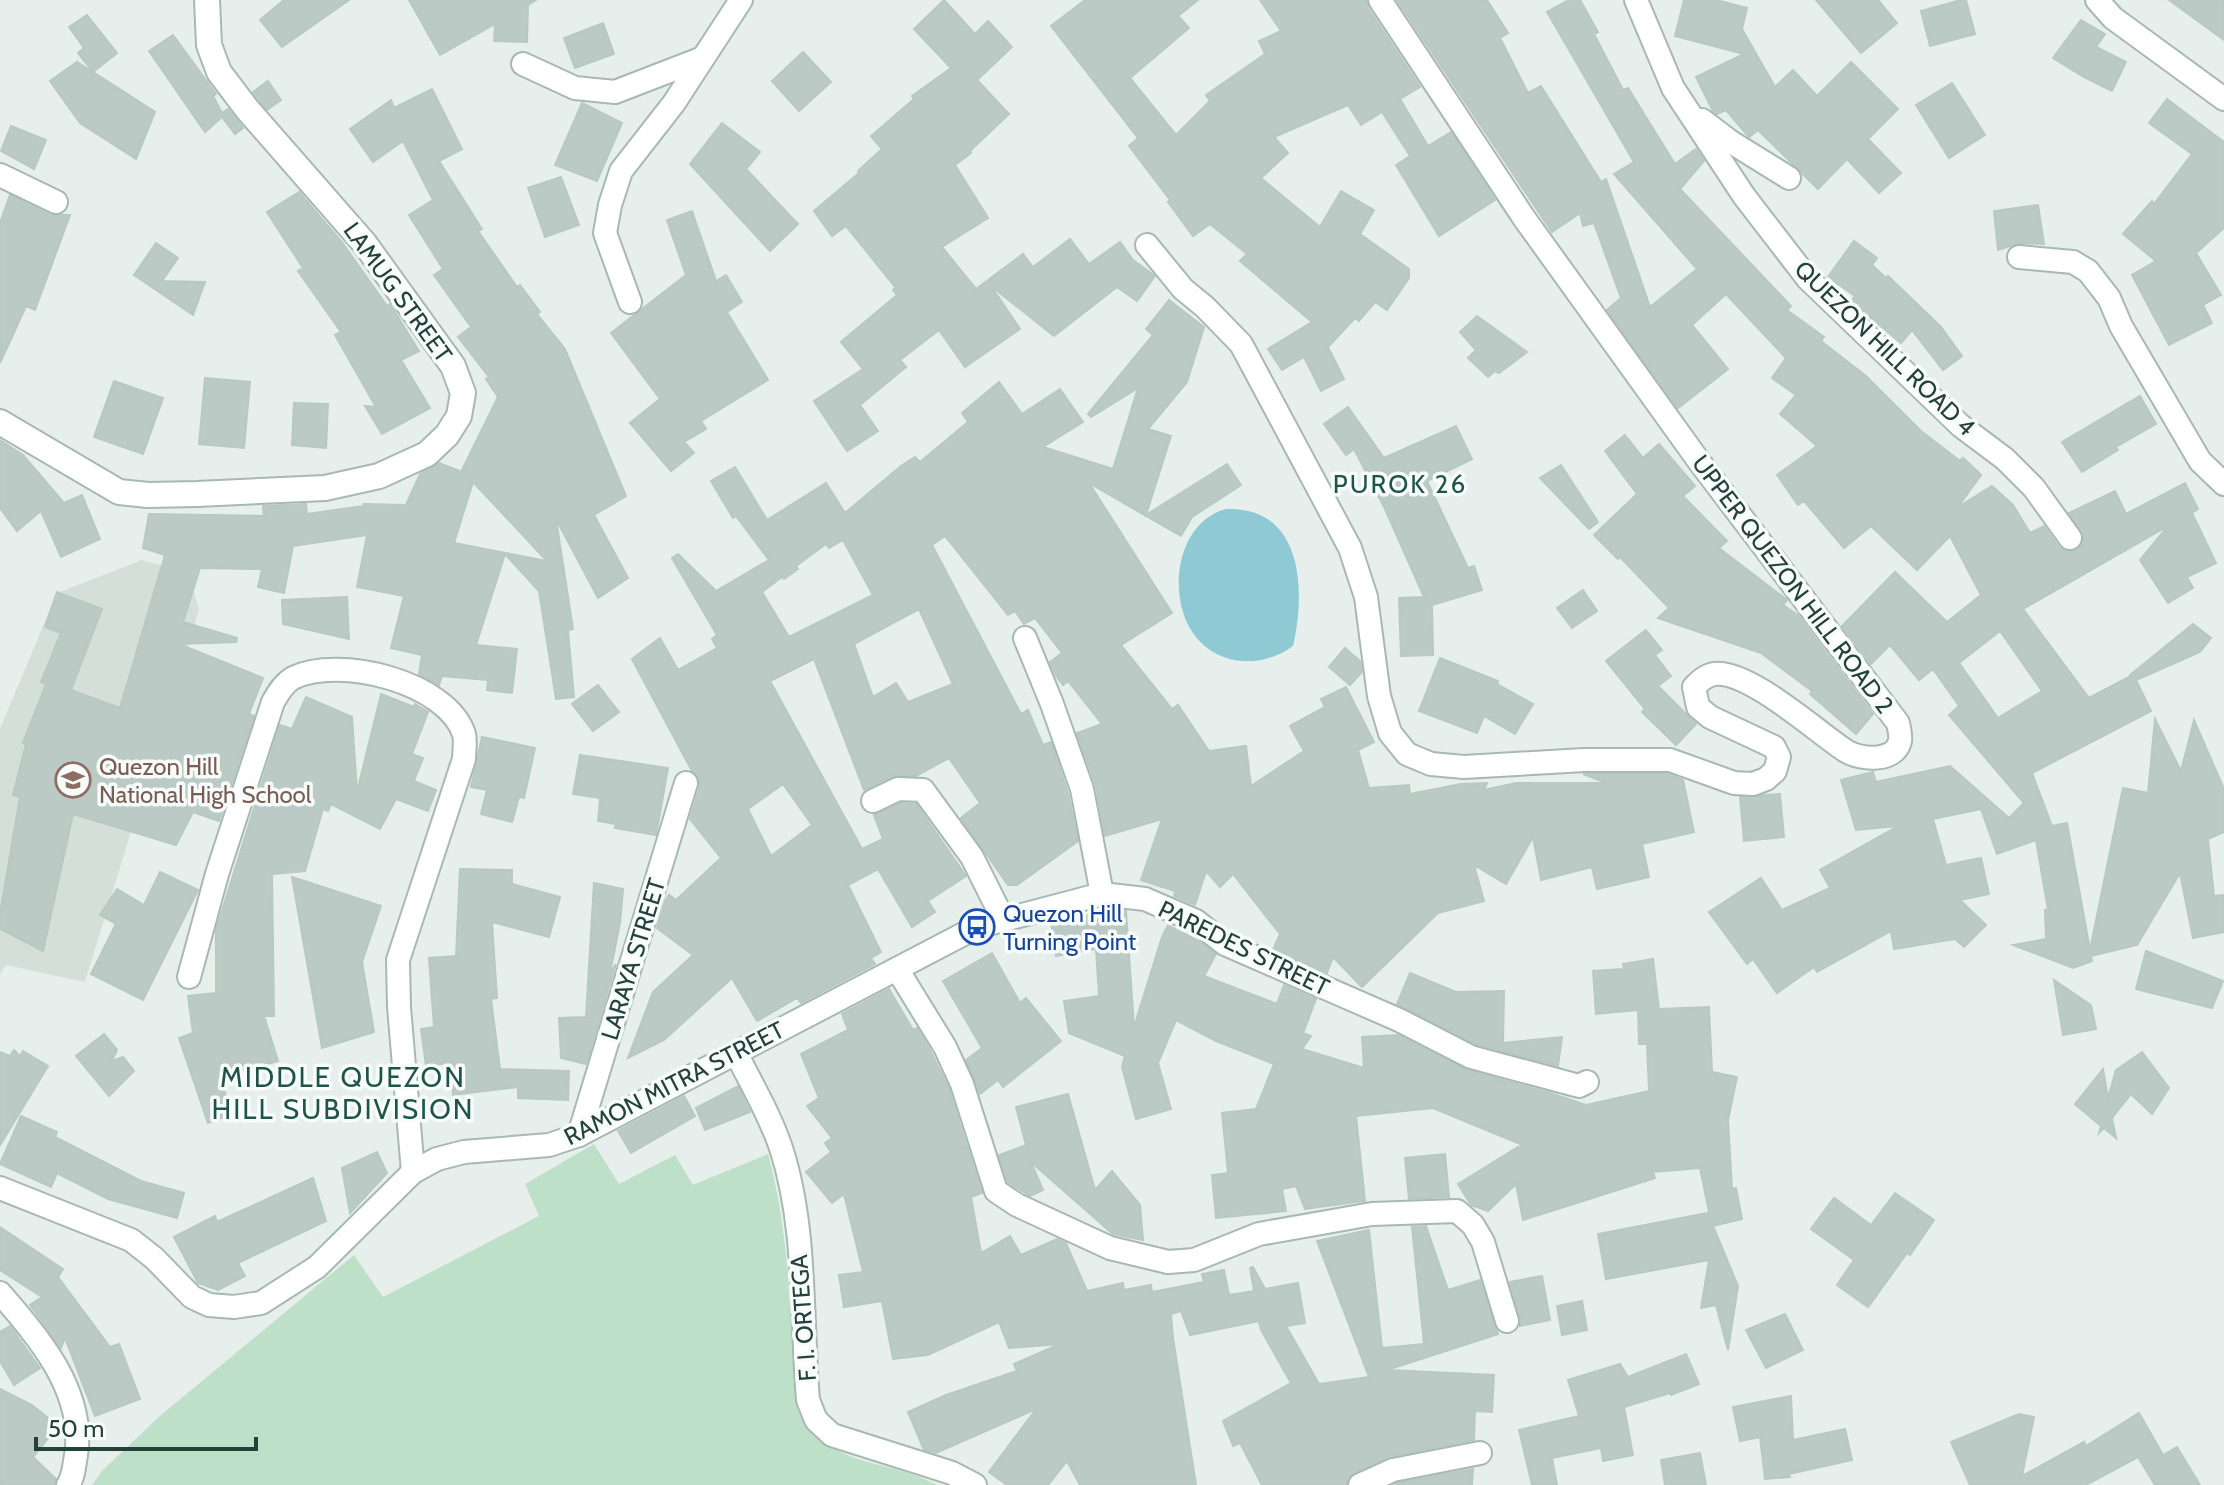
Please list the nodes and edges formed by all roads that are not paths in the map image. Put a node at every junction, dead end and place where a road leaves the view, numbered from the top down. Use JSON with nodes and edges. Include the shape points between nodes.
{"nodes":[{"id":1,"x":207,"y":0,"type":"edge"},
{"id":2,"x":741,"y":0,"type":"edge"},
{"id":3,"x":1380,"y":0,"type":"edge"},
{"id":4,"x":1636,"y":0,"type":"edge"},
{"id":5,"x":2097,"y":0,"type":"edge"},
{"id":6,"x":704,"y":57,"type":"junction"},
{"id":7,"x":523,"y":64,"type":"dead end"},
{"id":8,"x":2224,"y":99,"type":"edge"},
{"id":9,"x":1685,"y":107,"type":"junction"},
{"id":10,"x":0,"y":175,"type":"edge"},
{"id":11,"x":1789,"y":178,"type":"dead end"},
{"id":12,"x":56,"y":202,"type":"dead end"},
{"id":13,"x":1147,"y":245,"type":"dead end"},
{"id":14,"x":2019,"y":257,"type":"dead end"},
{"id":15,"x":630,"y":302,"type":"dead end"},
{"id":16,"x":0,"y":422,"type":"edge"},
{"id":17,"x":2224,"y":484,"type":"edge"},
{"id":18,"x":2070,"y":538,"type":"dead end"},
{"id":19,"x":1025,"y":638,"type":"dead end"},
{"id":20,"x":686,"y":783,"type":"dead end"},
{"id":21,"x":873,"y":801,"type":"dead end"},
{"id":22,"x":1102,"y":894,"type":"junction"},
{"id":23,"x":1003,"y":919,"type":"junction"},
{"id":24,"x":897,"y":969,"type":"junction"},
{"id":25,"x":189,"y":977,"type":"dead end"},
{"id":26,"x":736,"y":1053,"type":"junction"},
{"id":27,"x":1587,"y":1082,"type":"dead end"},
{"id":28,"x":579,"y":1135,"type":"junction"},
{"id":29,"x":413,"y":1172,"type":"junction"},
{"id":30,"x":0,"y":1188,"type":"edge"},
{"id":31,"x":0,"y":1293,"type":"edge"},
{"id":32,"x":1507,"y":1321,"type":"dead end"},
{"id":33,"x":1480,"y":1453,"type":"dead end"},
{"id":34,"x":68,"y":1485,"type":"edge"},
{"id":35,"x":975,"y":1485,"type":"edge"},
{"id":36,"x":1360,"y":1485,"type":"edge"}],
"edges":[{"from":1,"to":16,"type":"street","name":"LAMUG STREET","via":[[209,45],[219,72],[408,301],[453,366],[463,393],[459,416],[427,454],[379,476],[325,488],[148,495],[119,492]]},
{"from":2,"to":6,"type":"street"},
{"from":3,"to":13,"type":"street","name":"UPPER QUEZON HILL ROAD 2","via":[[1524,218],[1701,464],[1898,723],[1898,747],[1880,758],[1849,753],[1788,706],[1736,678],[1717,674],[1694,687],[1698,707],[1774,747],[1779,757],[1766,779],[1734,783],[1670,760],[1464,767],[1431,764],[1407,754],[1390,733],[1379,696],[1366,597],[1350,548],[1241,344],[1183,289]]},
{"from":4,"to":9,"type":"street","name":"QUEZON HILL ROAD 4"},
{"from":5,"to":8,"type":"street","via":[[2113,18]]},
{"from":6,"to":7,"type":"street","via":[[615,92],[575,88]]},
{"from":6,"to":15,"type":"street","via":[[621,171],[610,205],[605,233]]},
{"from":9,"to":11,"type":"street","name":"QUEZON HILL ROAD 4"},
{"from":9,"to":18,"type":"street","name":"QUEZON HILL ROAD 4","via":[[1808,279],[1961,426],[2005,459]]},
{"from":10,"to":12,"type":"street"},
{"from":14,"to":17,"type":"street","via":[[2073,262],[2088,271],[2109,298],[2200,461]]},
{"from":19,"to":22,"type":"street","via":[[1082,789]]},
{"from":20,"to":28,"type":"street","name":"LARAYA STREET"},
{"from":21,"to":23,"type":"street","via":[[898,789],[923,790],[972,857]]},
{"from":22,"to":23,"type":"street","name":"PAREDES STREET"},
{"from":22,"to":27,"type":"street","name":"PAREDES STREET","via":[[1145,899],[1196,921],[1225,944],[1471,1057],[1579,1086]]},
{"from":23,"to":24,"type":"street","name":"PAREDES STREET"},
{"from":24,"to":26,"type":"street","name":"RAMON MITRA STREET"},
{"from":24,"to":32,"type":"street","via":[[962,1084],[996,1191],[1017,1205],[1110,1248],[1168,1262],[1194,1260],[1259,1234],[1308,1225],[1372,1214],[1457,1211],[1483,1242]]},
{"from":25,"to":29,"type":"street","via":[[217,874],[280,690],[292,679],[341,670],[382,676],[441,702],[465,736],[464,759],[398,960]]},
{"from":26,"to":28,"type":"street","name":"RAMON MITRA STREET"},
{"from":26,"to":35,"type":"street","name":"F. I. ORTEGA","via":[[770,1118],[791,1187],[801,1262],[808,1400],[816,1420],[832,1435]]},
{"from":28,"to":29,"type":"street","name":"RAMON MITRA STREET","via":[[549,1145],[464,1152]]},
{"from":29,"to":30,"type":"street","name":"RAMON MITRA STREET","via":[[317,1267],[261,1303],[234,1307],[192,1297],[131,1240]]},
{"from":31,"to":34,"type":"street","via":[[43,1347],[73,1400],[78,1446]]},
{"from":33,"to":36,"type":"street","via":[[1393,1470]]}]}
